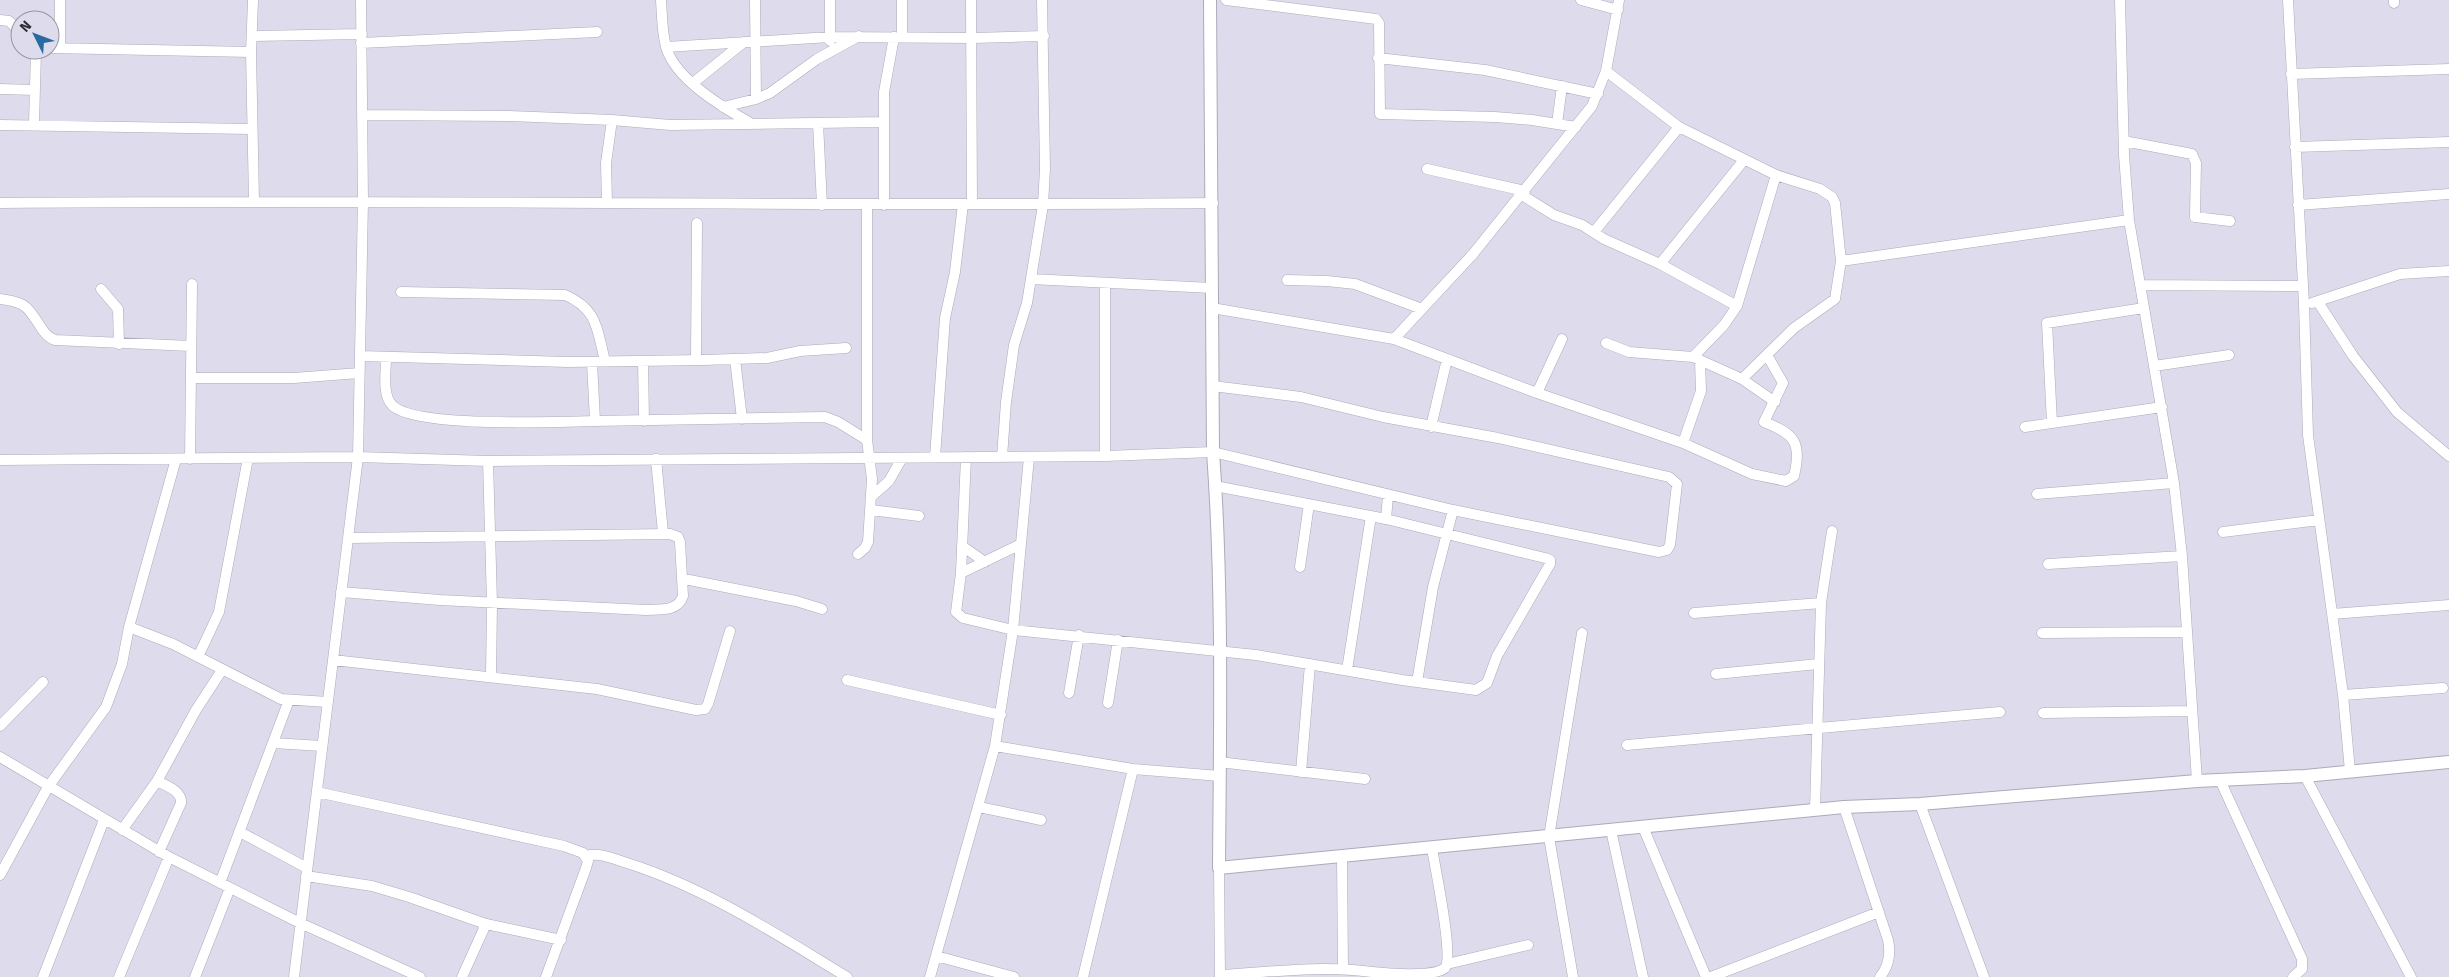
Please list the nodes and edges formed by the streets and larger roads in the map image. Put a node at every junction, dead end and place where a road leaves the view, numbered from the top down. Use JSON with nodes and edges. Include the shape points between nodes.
{"nodes":[{"id":1,"x":361,"y":0,"type":"edge"},
{"id":2,"x":661,"y":0,"type":"edge"},
{"id":3,"x":755,"y":0,"type":"edge"},
{"id":4,"x":830,"y":0,"type":"edge"},
{"id":5,"x":902,"y":0,"type":"edge"},
{"id":6,"x":971,"y":0,"type":"edge"},
{"id":7,"x":1042,"y":0,"type":"edge"},
{"id":8,"x":1210,"y":0,"type":"edge"},
{"id":9,"x":1226,"y":0,"type":"edge"},
{"id":10,"x":1581,"y":0,"type":"edge"},
{"id":11,"x":2120,"y":0,"type":"edge"},
{"id":12,"x":2288,"y":0,"type":"edge"},
{"id":13,"x":253,"y":1,"type":"edge"},
{"id":14,"x":1619,"y":5,"type":"edge"},
{"id":15,"x":597,"y":32,"type":"dead end"},
{"id":16,"x":252,"y":36,"type":"junction"},
{"id":17,"x":830,"y":36,"type":"junction"},
{"id":18,"x":860,"y":36,"type":"junction"},
{"id":19,"x":1044,"y":36,"type":"junction"},
{"id":20,"x":898,"y":37,"type":"junction"},
{"id":21,"x":972,"y":38,"type":"junction"},
{"id":22,"x":361,"y":39,"type":"junction"},
{"id":23,"x":749,"y":42,"type":"junction"},
{"id":24,"x":60,"y":47,"type":"edge"},
{"id":25,"x":666,"y":47,"type":"junction"},
{"id":26,"x":251,"y":52,"type":"junction"},
{"id":27,"x":826,"y":54,"type":"junction"},
{"id":28,"x":1378,"y":58,"type":"junction"},
{"id":29,"x":36,"y":60,"type":"edge"},
{"id":30,"x":2449,"y":69,"type":"edge"},
{"id":31,"x":1606,"y":71,"type":"junction"},
{"id":32,"x":2291,"y":74,"type":"junction"},
{"id":33,"x":693,"y":83,"type":"junction"},
{"id":34,"x":1562,"y":86,"type":"junction"},
{"id":35,"x":0,"y":89,"type":"edge"},
{"id":36,"x":35,"y":90,"type":"junction"},
{"id":37,"x":1598,"y":94,"type":"junction"},
{"id":38,"x":756,"y":99,"type":"junction"},
{"id":39,"x":723,"y":108,"type":"junction"},
{"id":40,"x":362,"y":114,"type":"junction"},
{"id":41,"x":612,"y":120,"type":"junction"},
{"id":42,"x":818,"y":122,"type":"junction"},
{"id":43,"x":884,"y":122,"type":"junction"},
{"id":44,"x":750,"y":123,"type":"junction"},
{"id":45,"x":34,"y":124,"type":"junction"},
{"id":46,"x":1557,"y":124,"type":"junction"},
{"id":47,"x":0,"y":125,"type":"edge"},
{"id":48,"x":1679,"y":127,"type":"junction"},
{"id":49,"x":1576,"y":128,"type":"junction"},
{"id":50,"x":252,"y":130,"type":"junction"},
{"id":51,"x":2124,"y":141,"type":"junction"},
{"id":52,"x":2449,"y":142,"type":"edge"},
{"id":53,"x":2295,"y":147,"type":"junction"},
{"id":54,"x":1744,"y":160,"type":"junction"},
{"id":55,"x":1427,"y":168,"type":"dead end"},
{"id":56,"x":1776,"y":175,"type":"junction"},
{"id":57,"x":1523,"y":193,"type":"junction"},
{"id":58,"x":2449,"y":194,"type":"edge"},
{"id":59,"x":254,"y":201,"type":"junction"},
{"id":60,"x":363,"y":201,"type":"junction"},
{"id":61,"x":0,"y":203,"type":"edge"},
{"id":62,"x":608,"y":203,"type":"junction"},
{"id":63,"x":1213,"y":203,"type":"junction"},
{"id":64,"x":968,"y":204,"type":"junction"},
{"id":65,"x":822,"y":205,"type":"junction"},
{"id":66,"x":867,"y":205,"type":"junction"},
{"id":67,"x":884,"y":205,"type":"junction"},
{"id":68,"x":1043,"y":205,"type":"junction"},
{"id":69,"x":2298,"y":205,"type":"junction"},
{"id":70,"x":2129,"y":220,"type":"junction"},
{"id":71,"x":2230,"y":221,"type":"dead end"},
{"id":72,"x":697,"y":223,"type":"dead end"},
{"id":73,"x":1594,"y":232,"type":"junction"},
{"id":74,"x":1841,"y":261,"type":"junction"},
{"id":75,"x":1660,"y":264,"type":"junction"},
{"id":76,"x":2449,"y":271,"type":"edge"},
{"id":77,"x":1031,"y":279,"type":"junction"},
{"id":78,"x":1287,"y":280,"type":"dead end"},
{"id":79,"x":192,"y":284,"type":"dead end"},
{"id":80,"x":1105,"y":284,"type":"junction"},
{"id":81,"x":2140,"y":285,"type":"junction"},
{"id":82,"x":2302,"y":286,"type":"junction"},
{"id":83,"x":1212,"y":288,"type":"junction"},
{"id":84,"x":100,"y":289,"type":"dead end"},
{"id":85,"x":402,"y":292,"type":"dead end"},
{"id":86,"x":0,"y":299,"type":"edge"},
{"id":87,"x":2318,"y":302,"type":"junction"},
{"id":88,"x":2304,"y":304,"type":"junction"},
{"id":89,"x":1737,"y":306,"type":"junction"},
{"id":90,"x":1212,"y":308,"type":"junction"},
{"id":91,"x":2144,"y":308,"type":"junction"},
{"id":92,"x":1422,"y":309,"type":"junction"},
{"id":93,"x":1394,"y":339,"type":"junction"},
{"id":94,"x":1562,"y":339,"type":"dead end"},
{"id":95,"x":1606,"y":343,"type":"dead end"},
{"id":96,"x":119,"y":344,"type":"junction"},
{"id":97,"x":191,"y":346,"type":"junction"},
{"id":98,"x":846,"y":348,"type":"dead end"},
{"id":99,"x":1767,"y":355,"type":"junction"},
{"id":100,"x":2229,"y":355,"type":"dead end"},
{"id":101,"x":360,"y":356,"type":"junction"},
{"id":102,"x":386,"y":358,"type":"junction"},
{"id":103,"x":735,"y":359,"type":"junction"},
{"id":104,"x":1447,"y":359,"type":"junction"},
{"id":105,"x":1696,"y":359,"type":"junction"},
{"id":106,"x":696,"y":360,"type":"junction"},
{"id":107,"x":605,"y":361,"type":"junction"},
{"id":108,"x":643,"y":361,"type":"junction"},
{"id":109,"x":592,"y":362,"type":"junction"},
{"id":110,"x":2154,"y":366,"type":"junction"},
{"id":111,"x":360,"y":373,"type":"junction"},
{"id":112,"x":191,"y":378,"type":"junction"},
{"id":113,"x":1742,"y":379,"type":"junction"},
{"id":114,"x":1214,"y":386,"type":"junction"},
{"id":115,"x":1537,"y":393,"type":"junction"},
{"id":116,"x":1775,"y":402,"type":"junction"},
{"id":117,"x":2162,"y":407,"type":"junction"},
{"id":118,"x":742,"y":419,"type":"junction"},
{"id":119,"x":594,"y":421,"type":"junction"},
{"id":120,"x":644,"y":421,"type":"junction"},
{"id":121,"x":2052,"y":423,"type":"junction"},
{"id":122,"x":1431,"y":427,"type":"junction"},
{"id":123,"x":2025,"y":427,"type":"dead end"},
{"id":124,"x":867,"y":440,"type":"junction"},
{"id":125,"x":1682,"y":443,"type":"junction"},
{"id":126,"x":1213,"y":452,"type":"junction"},
{"id":127,"x":1105,"y":456,"type":"junction"},
{"id":128,"x":2449,"y":456,"type":"edge"},
{"id":129,"x":358,"y":457,"type":"junction"},
{"id":130,"x":935,"y":457,"type":"junction"},
{"id":131,"x":966,"y":457,"type":"junction"},
{"id":132,"x":1002,"y":457,"type":"junction"},
{"id":133,"x":1029,"y":457,"type":"junction"},
{"id":134,"x":248,"y":458,"type":"junction"},
{"id":135,"x":869,"y":458,"type":"junction"},
{"id":136,"x":902,"y":458,"type":"junction"},
{"id":137,"x":176,"y":459,"type":"junction"},
{"id":138,"x":190,"y":459,"type":"junction"},
{"id":139,"x":656,"y":460,"type":"junction"},
{"id":140,"x":0,"y":461,"type":"edge"},
{"id":141,"x":488,"y":461,"type":"junction"},
{"id":142,"x":2174,"y":483,"type":"junction"},
{"id":143,"x":1215,"y":486,"type":"junction"},
{"id":144,"x":2037,"y":494,"type":"dead end"},
{"id":145,"x":1388,"y":496,"type":"junction"},
{"id":146,"x":872,"y":497,"type":"junction"},
{"id":147,"x":1309,"y":504,"type":"junction"},
{"id":148,"x":871,"y":510,"type":"junction"},
{"id":149,"x":1453,"y":510,"type":"junction"},
{"id":150,"x":919,"y":516,"type":"dead end"},
{"id":151,"x":1371,"y":516,"type":"junction"},
{"id":152,"x":1386,"y":519,"type":"junction"},
{"id":153,"x":2320,"y":520,"type":"junction"},
{"id":154,"x":1832,"y":531,"type":"dead end"},
{"id":155,"x":2222,"y":532,"type":"dead end"},
{"id":156,"x":663,"y":533,"type":"junction"},
{"id":157,"x":1447,"y":533,"type":"junction"},
{"id":158,"x":491,"y":536,"type":"junction"},
{"id":159,"x":348,"y":538,"type":"junction"},
{"id":160,"x":1020,"y":545,"type":"junction"},
{"id":161,"x":962,"y":546,"type":"junction"},
{"id":162,"x":858,"y":554,"type":"dead end"},
{"id":163,"x":2182,"y":556,"type":"junction"},
{"id":164,"x":985,"y":562,"type":"junction"},
{"id":165,"x":2048,"y":564,"type":"dead end"},
{"id":166,"x":1300,"y":567,"type":"dead end"},
{"id":167,"x":961,"y":574,"type":"junction"},
{"id":168,"x":684,"y":579,"type":"junction"},
{"id":169,"x":341,"y":592,"type":"junction"},
{"id":170,"x":492,"y":603,"type":"junction"},
{"id":171,"x":1821,"y":603,"type":"junction"},
{"id":172,"x":2449,"y":605,"type":"edge"},
{"id":173,"x":822,"y":610,"type":"dead end"},
{"id":174,"x":1694,"y":614,"type":"dead end"},
{"id":175,"x":2332,"y":614,"type":"junction"},
{"id":176,"x":129,"y":627,"type":"junction"},
{"id":177,"x":1013,"y":630,"type":"junction"},
{"id":178,"x":730,"y":631,"type":"dead end"},
{"id":179,"x":2187,"y":632,"type":"junction"},
{"id":180,"x":1582,"y":633,"type":"dead end"},
{"id":181,"x":2042,"y":633,"type":"dead end"},
{"id":182,"x":1079,"y":635,"type":"junction"},
{"id":183,"x":1118,"y":640,"type":"junction"},
{"id":184,"x":1220,"y":650,"type":"junction"},
{"id":185,"x":198,"y":656,"type":"junction"},
{"id":186,"x":333,"y":660,"type":"junction"},
{"id":187,"x":1310,"y":664,"type":"junction"},
{"id":188,"x":1818,"y":664,"type":"junction"},
{"id":189,"x":222,"y":670,"type":"junction"},
{"id":190,"x":1347,"y":670,"type":"junction"},
{"id":191,"x":1716,"y":674,"type":"dead end"},
{"id":192,"x":491,"y":677,"type":"junction"},
{"id":193,"x":847,"y":680,"type":"dead end"},
{"id":194,"x":42,"y":682,"type":"dead end"},
{"id":195,"x":1417,"y":682,"type":"junction"},
{"id":196,"x":2443,"y":688,"type":"dead end"},
{"id":197,"x":1069,"y":693,"type":"dead end"},
{"id":198,"x":2343,"y":695,"type":"junction"},
{"id":199,"x":289,"y":700,"type":"junction"},
{"id":200,"x":328,"y":702,"type":"junction"},
{"id":201,"x":1108,"y":703,"type":"dead end"},
{"id":202,"x":2192,"y":711,"type":"junction"},
{"id":203,"x":2000,"y":712,"type":"dead end"},
{"id":204,"x":2043,"y":713,"type":"dead end"},
{"id":205,"x":1001,"y":714,"type":"junction"},
{"id":206,"x":0,"y":726,"type":"edge"},
{"id":207,"x":1816,"y":730,"type":"junction"},
{"id":208,"x":273,"y":743,"type":"junction"},
{"id":209,"x":1627,"y":745,"type":"dead end"},
{"id":210,"x":322,"y":746,"type":"junction"},
{"id":211,"x":996,"y":746,"type":"junction"},
{"id":212,"x":0,"y":757,"type":"edge"},
{"id":213,"x":1219,"y":762,"type":"junction"},
{"id":214,"x":2449,"y":762,"type":"edge"},
{"id":215,"x":1133,"y":768,"type":"junction"},
{"id":216,"x":2350,"y":771,"type":"junction"},
{"id":217,"x":1301,"y":772,"type":"junction"},
{"id":218,"x":1220,"y":776,"type":"junction"},
{"id":219,"x":2305,"y":776,"type":"junction"},
{"id":220,"x":1366,"y":779,"type":"dead end"},
{"id":221,"x":158,"y":780,"type":"junction"},
{"id":222,"x":2220,"y":780,"type":"junction"},
{"id":223,"x":2197,"y":781,"type":"junction"},
{"id":224,"x":48,"y":787,"type":"junction"},
{"id":225,"x":317,"y":792,"type":"junction"},
{"id":226,"x":1920,"y":804,"type":"junction"},
{"id":227,"x":980,"y":807,"type":"junction"},
{"id":228,"x":1844,"y":807,"type":"junction"},
{"id":229,"x":1814,"y":810,"type":"junction"},
{"id":230,"x":104,"y":820,"type":"junction"},
{"id":231,"x":1041,"y":820,"type":"dead end"},
{"id":232,"x":1643,"y":827,"type":"junction"},
{"id":233,"x":122,"y":830,"type":"junction"},
{"id":234,"x":1611,"y":830,"type":"junction"},
{"id":235,"x":240,"y":832,"type":"junction"},
{"id":236,"x":1549,"y":836,"type":"junction"},
{"id":237,"x":1432,"y":848,"type":"junction"},
{"id":238,"x":159,"y":852,"type":"junction"},
{"id":239,"x":586,"y":856,"type":"junction"},
{"id":240,"x":1342,"y":857,"type":"junction"},
{"id":241,"x":169,"y":858,"type":"junction"},
{"id":242,"x":1219,"y":868,"type":"junction"},
{"id":243,"x":307,"y":872,"type":"junction"},
{"id":244,"x":0,"y":875,"type":"edge"},
{"id":245,"x":220,"y":883,"type":"junction"},
{"id":246,"x":230,"y":888,"type":"junction"},
{"id":247,"x":1879,"y":912,"type":"junction"},
{"id":248,"x":300,"y":923,"type":"junction"},
{"id":249,"x":486,"y":924,"type":"junction"},
{"id":250,"x":561,"y":940,"type":"junction"},
{"id":251,"x":1528,"y":945,"type":"dead end"},
{"id":252,"x":936,"y":956,"type":"junction"},
{"id":253,"x":1447,"y":964,"type":"junction"},
{"id":254,"x":1343,"y":968,"type":"junction"},
{"id":255,"x":1220,"y":976,"type":"edge"},
{"id":256,"x":1389,"y":976,"type":"edge"},
{"id":257,"x":43,"y":977,"type":"edge"},
{"id":258,"x":119,"y":977,"type":"edge"},
{"id":259,"x":195,"y":977,"type":"edge"},
{"id":260,"x":294,"y":977,"type":"edge"},
{"id":261,"x":420,"y":977,"type":"edge"},
{"id":262,"x":462,"y":977,"type":"edge"},
{"id":263,"x":546,"y":977,"type":"edge"},
{"id":264,"x":847,"y":977,"type":"edge"},
{"id":265,"x":930,"y":977,"type":"edge"},
{"id":266,"x":1014,"y":977,"type":"edge"},
{"id":267,"x":1083,"y":977,"type":"edge"},
{"id":268,"x":1573,"y":977,"type":"edge"},
{"id":269,"x":1644,"y":977,"type":"edge"},
{"id":270,"x":1706,"y":977,"type":"edge"},
{"id":271,"x":1711,"y":977,"type":"edge"},
{"id":272,"x":1880,"y":977,"type":"edge"},
{"id":273,"x":1984,"y":977,"type":"edge"},
{"id":274,"x":2293,"y":977,"type":"edge"},
{"id":275,"x":2411,"y":977,"type":"edge"}],
"edges":[{"from":1,"to":22,"type":"street"},
{"from":2,"to":25,"type":"street"},
{"from":3,"to":23,"type":"street"},
{"from":4,"to":17,"type":"street"},
{"from":5,"to":20,"type":"street"},
{"from":6,"to":21,"type":"street"},
{"from":7,"to":19,"type":"street"},
{"from":8,"to":63,"type":"street"},
{"from":9,"to":28,"type":"street","via":[[1375,18],[1379,23]]},
{"from":10,"to":14,"type":"street"},
{"from":11,"to":51,"type":"street"},
{"from":12,"to":32,"type":"street"},
{"from":13,"to":16,"type":"street"},
{"from":14,"to":31,"type":"street"},
{"from":15,"to":22,"type":"street"},
{"from":16,"to":22,"type":"street"},
{"from":16,"to":26,"type":"street"},
{"from":17,"to":18,"type":"street"},
{"from":17,"to":23,"type":"street"},
{"from":17,"to":27,"type":"street"},
{"from":18,"to":20,"type":"street"},
{"from":18,"to":27,"type":"street"},
{"from":19,"to":21,"type":"street"},
{"from":19,"to":68,"type":"street"},
{"from":20,"to":21,"type":"street"},
{"from":20,"to":43,"type":"street","via":[[887,68]]},
{"from":21,"to":64,"type":"street"},
{"from":22,"to":40,"type":"street"},
{"from":23,"to":25,"type":"street"},
{"from":23,"to":33,"type":"street"},
{"from":23,"to":38,"type":"street"},
{"from":24,"to":26,"type":"street"},
{"from":25,"to":33,"type":"street","via":[[676,65]]},
{"from":26,"to":50,"type":"street"},
{"from":27,"to":38,"type":"street","via":[[770,93]]},
{"from":28,"to":34,"type":"street","via":[[1485,70]]},
{"from":28,"to":46,"type":"street","via":[[1380,114],[1495,117]]},
{"from":29,"to":36,"type":"street"},
{"from":30,"to":32,"type":"street"},
{"from":31,"to":37,"type":"street"},
{"from":31,"to":48,"type":"street"},
{"from":32,"to":53,"type":"street"},
{"from":33,"to":39,"type":"street"},
{"from":34,"to":37,"type":"street"},
{"from":34,"to":46,"type":"street"},
{"from":35,"to":36,"type":"street"},
{"from":36,"to":45,"type":"street"},
{"from":37,"to":49,"type":"street"},
{"from":38,"to":39,"type":"street"},
{"from":39,"to":44,"type":"street"},
{"from":40,"to":41,"type":"street"},
{"from":40,"to":60,"type":"street"},
{"from":41,"to":44,"type":"street","via":[[670,125]]},
{"from":41,"to":62,"type":"street","via":[[606,162]]},
{"from":42,"to":43,"type":"street"},
{"from":42,"to":44,"type":"street"},
{"from":42,"to":65,"type":"street"},
{"from":43,"to":67,"type":"street"},
{"from":45,"to":47,"type":"street"},
{"from":45,"to":50,"type":"street"},
{"from":46,"to":49,"type":"street"},
{"from":48,"to":54,"type":"street"},
{"from":48,"to":73,"type":"street"},
{"from":49,"to":57,"type":"street"},
{"from":50,"to":59,"type":"street"},
{"from":51,"to":70,"type":"street"},
{"from":51,"to":71,"type":"street","via":[[2192,154],[2196,163],[2195,217]]},
{"from":52,"to":53,"type":"street"},
{"from":53,"to":69,"type":"street"},
{"from":54,"to":56,"type":"street"},
{"from":54,"to":75,"type":"street"},
{"from":55,"to":57,"type":"street"},
{"from":56,"to":74,"type":"street","via":[[1820,189],[1832,197],[1837,209]]},
{"from":56,"to":89,"type":"street"},
{"from":57,"to":73,"type":"street","via":[[1554,215]]},
{"from":57,"to":92,"type":"street"},
{"from":58,"to":69,"type":"street"},
{"from":59,"to":60,"type":"street"},
{"from":59,"to":61,"type":"street"},
{"from":60,"to":62,"type":"street"},
{"from":60,"to":101,"type":"street"},
{"from":62,"to":65,"type":"street"},
{"from":63,"to":68,"type":"street"},
{"from":63,"to":83,"type":"street"},
{"from":64,"to":67,"type":"street"},
{"from":64,"to":68,"type":"street"},
{"from":64,"to":130,"type":"street","via":[[945,318]]},
{"from":65,"to":66,"type":"street"},
{"from":66,"to":67,"type":"street"},
{"from":66,"to":124,"type":"street"},
{"from":68,"to":77,"type":"street"},
{"from":69,"to":82,"type":"street"},
{"from":70,"to":74,"type":"street"},
{"from":70,"to":81,"type":"street"},
{"from":72,"to":106,"type":"street"},
{"from":73,"to":75,"type":"street"},
{"from":74,"to":99,"type":"street","via":[[1835,299],[1801,323]]},
{"from":75,"to":89,"type":"street"},
{"from":76,"to":87,"type":"street","via":[[2400,274]]},
{"from":77,"to":80,"type":"street"},
{"from":77,"to":132,"type":"street","via":[[1014,345]]},
{"from":78,"to":92,"type":"street","via":[[1355,284]]},
{"from":79,"to":97,"type":"street"},
{"from":80,"to":83,"type":"street"},
{"from":80,"to":127,"type":"street"},
{"from":81,"to":82,"type":"street"},
{"from":81,"to":91,"type":"street"},
{"from":82,"to":88,"type":"street"},
{"from":83,"to":90,"type":"street"},
{"from":84,"to":96,"type":"street","via":[[118,309]]},
{"from":85,"to":107,"type":"street","via":[[565,295],[592,314]]},
{"from":86,"to":96,"type":"street","via":[[23,306],[47,336],[55,340]]},
{"from":87,"to":88,"type":"street"},
{"from":87,"to":128,"type":"street","via":[[2353,356],[2397,412]]},
{"from":88,"to":153,"type":"street","via":[[2308,435]]},
{"from":89,"to":105,"type":"street"},
{"from":90,"to":93,"type":"street"},
{"from":90,"to":114,"type":"street"},
{"from":91,"to":110,"type":"street"},
{"from":91,"to":121,"type":"street","via":[[2047,323]]},
{"from":92,"to":93,"type":"street"},
{"from":93,"to":104,"type":"street"},
{"from":94,"to":115,"type":"street"},
{"from":95,"to":105,"type":"street","via":[[1629,352]]},
{"from":96,"to":97,"type":"street"},
{"from":97,"to":112,"type":"street"},
{"from":98,"to":103,"type":"street"},
{"from":99,"to":113,"type":"street"},
{"from":99,"to":116,"type":"street","via":[[1782,380]]},
{"from":100,"to":110,"type":"street"},
{"from":101,"to":102,"type":"street"},
{"from":101,"to":111,"type":"street"},
{"from":102,"to":109,"type":"street"},
{"from":102,"to":119,"type":"street","via":[[387,394],[393,407],[402,412],[488,422],[544,424]]},
{"from":103,"to":106,"type":"street"},
{"from":103,"to":118,"type":"street"},
{"from":104,"to":115,"type":"street"},
{"from":104,"to":122,"type":"street"},
{"from":105,"to":113,"type":"street"},
{"from":105,"to":125,"type":"street","via":[[1701,391]]},
{"from":106,"to":108,"type":"street"},
{"from":107,"to":108,"type":"street"},
{"from":107,"to":109,"type":"street"},
{"from":108,"to":120,"type":"street"},
{"from":109,"to":119,"type":"street"},
{"from":110,"to":117,"type":"street"},
{"from":111,"to":112,"type":"street","via":[[294,378]]},
{"from":111,"to":129,"type":"street"},
{"from":112,"to":138,"type":"street"},
{"from":113,"to":116,"type":"street"},
{"from":114,"to":122,"type":"street","via":[[1302,397]]},
{"from":114,"to":126,"type":"street"},
{"from":115,"to":125,"type":"street"},
{"from":116,"to":125,"type":"street","via":[[1764,422],[1788,433],[1796,445],[1795,471],[1788,480],[1752,474]]},
{"from":117,"to":121,"type":"street"},
{"from":117,"to":142,"type":"street"},
{"from":118,"to":120,"type":"street"},
{"from":118,"to":124,"type":"street","via":[[825,417]]},
{"from":119,"to":120,"type":"street"},
{"from":121,"to":123,"type":"street"},
{"from":122,"to":149,"type":"street","via":[[1498,438],[1669,477],[1677,484],[1670,545],[1662,552]]},
{"from":124,"to":135,"type":"street"},
{"from":126,"to":127,"type":"street"},
{"from":126,"to":143,"type":"street"},
{"from":126,"to":145,"type":"street"},
{"from":127,"to":133,"type":"street"},
{"from":129,"to":134,"type":"street"},
{"from":129,"to":141,"type":"street"},
{"from":129,"to":159,"type":"street"},
{"from":130,"to":131,"type":"street"},
{"from":130,"to":136,"type":"street"},
{"from":131,"to":132,"type":"street"},
{"from":131,"to":161,"type":"street"},
{"from":132,"to":133,"type":"street"},
{"from":133,"to":160,"type":"street"},
{"from":134,"to":138,"type":"street"},
{"from":134,"to":185,"type":"street","via":[[218,612]]},
{"from":135,"to":136,"type":"street"},
{"from":135,"to":139,"type":"street"},
{"from":135,"to":146,"type":"street"},
{"from":136,"to":146,"type":"street","via":[[889,481]]},
{"from":137,"to":138,"type":"street"},
{"from":137,"to":140,"type":"street"},
{"from":137,"to":176,"type":"street"},
{"from":139,"to":141,"type":"street"},
{"from":139,"to":156,"type":"street"},
{"from":141,"to":158,"type":"street"},
{"from":142,"to":144,"type":"street"},
{"from":142,"to":163,"type":"street"},
{"from":143,"to":147,"type":"street"},
{"from":143,"to":184,"type":"street"},
{"from":145,"to":149,"type":"street"},
{"from":145,"to":152,"type":"street"},
{"from":146,"to":148,"type":"street"},
{"from":147,"to":151,"type":"street"},
{"from":147,"to":166,"type":"street"},
{"from":148,"to":150,"type":"street"},
{"from":148,"to":162,"type":"street","via":[[868,542]]},
{"from":149,"to":157,"type":"street"},
{"from":151,"to":152,"type":"street"},
{"from":151,"to":190,"type":"street"},
{"from":152,"to":157,"type":"street"},
{"from":153,"to":155,"type":"street"},
{"from":153,"to":175,"type":"street"},
{"from":154,"to":171,"type":"street"},
{"from":156,"to":158,"type":"street"},
{"from":156,"to":168,"type":"street","via":[[679,540]]},
{"from":157,"to":195,"type":"street","via":[[1433,587]]},
{"from":157,"to":195,"type":"street","via":[[1545,558],[1550,563],[1497,656],[1484,686],[1472,690]]},
{"from":158,"to":159,"type":"street"},
{"from":158,"to":170,"type":"street"},
{"from":159,"to":169,"type":"street"},
{"from":160,"to":164,"type":"street"},
{"from":160,"to":177,"type":"street"},
{"from":161,"to":164,"type":"street"},
{"from":161,"to":167,"type":"street"},
{"from":163,"to":165,"type":"street"},
{"from":163,"to":179,"type":"street"},
{"from":164,"to":167,"type":"street"},
{"from":167,"to":177,"type":"street","via":[[956,612]]},
{"from":168,"to":170,"type":"street","via":[[682,600],[669,608]]},
{"from":168,"to":173,"type":"street","via":[[796,601]]},
{"from":169,"to":170,"type":"street"},
{"from":169,"to":186,"type":"street"},
{"from":170,"to":192,"type":"street"},
{"from":171,"to":174,"type":"street"},
{"from":171,"to":188,"type":"street"},
{"from":172,"to":175,"type":"street"},
{"from":175,"to":198,"type":"street"},
{"from":176,"to":185,"type":"street"},
{"from":176,"to":224,"type":"street","via":[[122,664],[106,706]]},
{"from":177,"to":182,"type":"street"},
{"from":177,"to":205,"type":"street"},
{"from":178,"to":192,"type":"street","via":[[705,709],[696,710],[597,689]]},
{"from":179,"to":181,"type":"street"},
{"from":179,"to":202,"type":"street"},
{"from":180,"to":236,"type":"street"},
{"from":182,"to":183,"type":"street"},
{"from":182,"to":197,"type":"street"},
{"from":183,"to":184,"type":"street"},
{"from":183,"to":201,"type":"street"},
{"from":184,"to":187,"type":"street"},
{"from":184,"to":213,"type":"street"},
{"from":185,"to":189,"type":"street"},
{"from":186,"to":192,"type":"street"},
{"from":186,"to":200,"type":"street"},
{"from":187,"to":190,"type":"street"},
{"from":187,"to":217,"type":"street"},
{"from":188,"to":191,"type":"street"},
{"from":188,"to":207,"type":"street"},
{"from":189,"to":199,"type":"street","via":[[281,700]]},
{"from":189,"to":221,"type":"street","via":[[191,718]]},
{"from":190,"to":195,"type":"street"},
{"from":193,"to":205,"type":"street"},
{"from":194,"to":206,"type":"street"},
{"from":196,"to":198,"type":"street"},
{"from":198,"to":216,"type":"street"},
{"from":199,"to":200,"type":"street"},
{"from":199,"to":208,"type":"street"},
{"from":200,"to":210,"type":"street"},
{"from":202,"to":204,"type":"street"},
{"from":202,"to":223,"type":"street"},
{"from":203,"to":207,"type":"street"},
{"from":205,"to":211,"type":"street"},
{"from":207,"to":209,"type":"street"},
{"from":207,"to":229,"type":"street"},
{"from":208,"to":210,"type":"street"},
{"from":208,"to":235,"type":"street"},
{"from":210,"to":225,"type":"street"},
{"from":211,"to":215,"type":"street"},
{"from":211,"to":227,"type":"street"},
{"from":212,"to":224,"type":"street"},
{"from":213,"to":217,"type":"street"},
{"from":213,"to":218,"type":"street"},
{"from":214,"to":216,"type":"street"},
{"from":215,"to":218,"type":"street"},
{"from":215,"to":267,"type":"street"},
{"from":216,"to":219,"type":"street"},
{"from":217,"to":220,"type":"street"},
{"from":218,"to":242,"type":"street"},
{"from":219,"to":222,"type":"street"},
{"from":219,"to":275,"type":"street"},
{"from":221,"to":233,"type":"street"},
{"from":221,"to":238,"type":"street","via":[[182,798]]},
{"from":222,"to":223,"type":"street"},
{"from":222,"to":274,"type":"street","via":[[2302,959],[2302,969]]},
{"from":223,"to":226,"type":"street"},
{"from":224,"to":230,"type":"street"},
{"from":224,"to":244,"type":"street"},
{"from":225,"to":239,"type":"street","via":[[564,846],[579,850]]},
{"from":225,"to":243,"type":"street"},
{"from":226,"to":228,"type":"street"},
{"from":226,"to":273,"type":"street"},
{"from":227,"to":231,"type":"street"},
{"from":227,"to":252,"type":"street"},
{"from":228,"to":229,"type":"street"},
{"from":228,"to":247,"type":"street"},
{"from":229,"to":232,"type":"street"},
{"from":230,"to":233,"type":"street"},
{"from":230,"to":257,"type":"street"},
{"from":232,"to":234,"type":"street"},
{"from":232,"to":270,"type":"street"},
{"from":233,"to":238,"type":"street"},
{"from":234,"to":236,"type":"street"},
{"from":234,"to":269,"type":"street"},
{"from":235,"to":243,"type":"street"},
{"from":235,"to":245,"type":"street"},
{"from":236,"to":237,"type":"street"},
{"from":236,"to":268,"type":"street"},
{"from":237,"to":240,"type":"street"},
{"from":237,"to":253,"type":"street"},
{"from":238,"to":241,"type":"street"},
{"from":239,"to":250,"type":"street","via":[[586,868]]},
{"from":239,"to":264,"type":"street","via":[[606,856],[698,891],[742,913]]},
{"from":240,"to":242,"type":"street"},
{"from":240,"to":254,"type":"street"},
{"from":241,"to":245,"type":"street"},
{"from":241,"to":258,"type":"street"},
{"from":242,"to":255,"type":"street"},
{"from":243,"to":248,"type":"street"},
{"from":243,"to":249,"type":"street","via":[[409,896]]},
{"from":245,"to":246,"type":"street"},
{"from":246,"to":248,"type":"street"},
{"from":246,"to":259,"type":"street"},
{"from":247,"to":271,"type":"street"},
{"from":247,"to":272,"type":"street","via":[[1890,949],[1888,965]]},
{"from":248,"to":260,"type":"street"},
{"from":248,"to":261,"type":"street"},
{"from":249,"to":250,"type":"street"},
{"from":249,"to":262,"type":"street"},
{"from":250,"to":263,"type":"street"},
{"from":251,"to":253,"type":"street"},
{"from":252,"to":265,"type":"street"},
{"from":252,"to":266,"type":"street"},
{"from":253,"to":256,"type":"street","via":[[1432,976]]},
{"from":254,"to":255,"type":"street"},
{"from":254,"to":256,"type":"street"}]}
